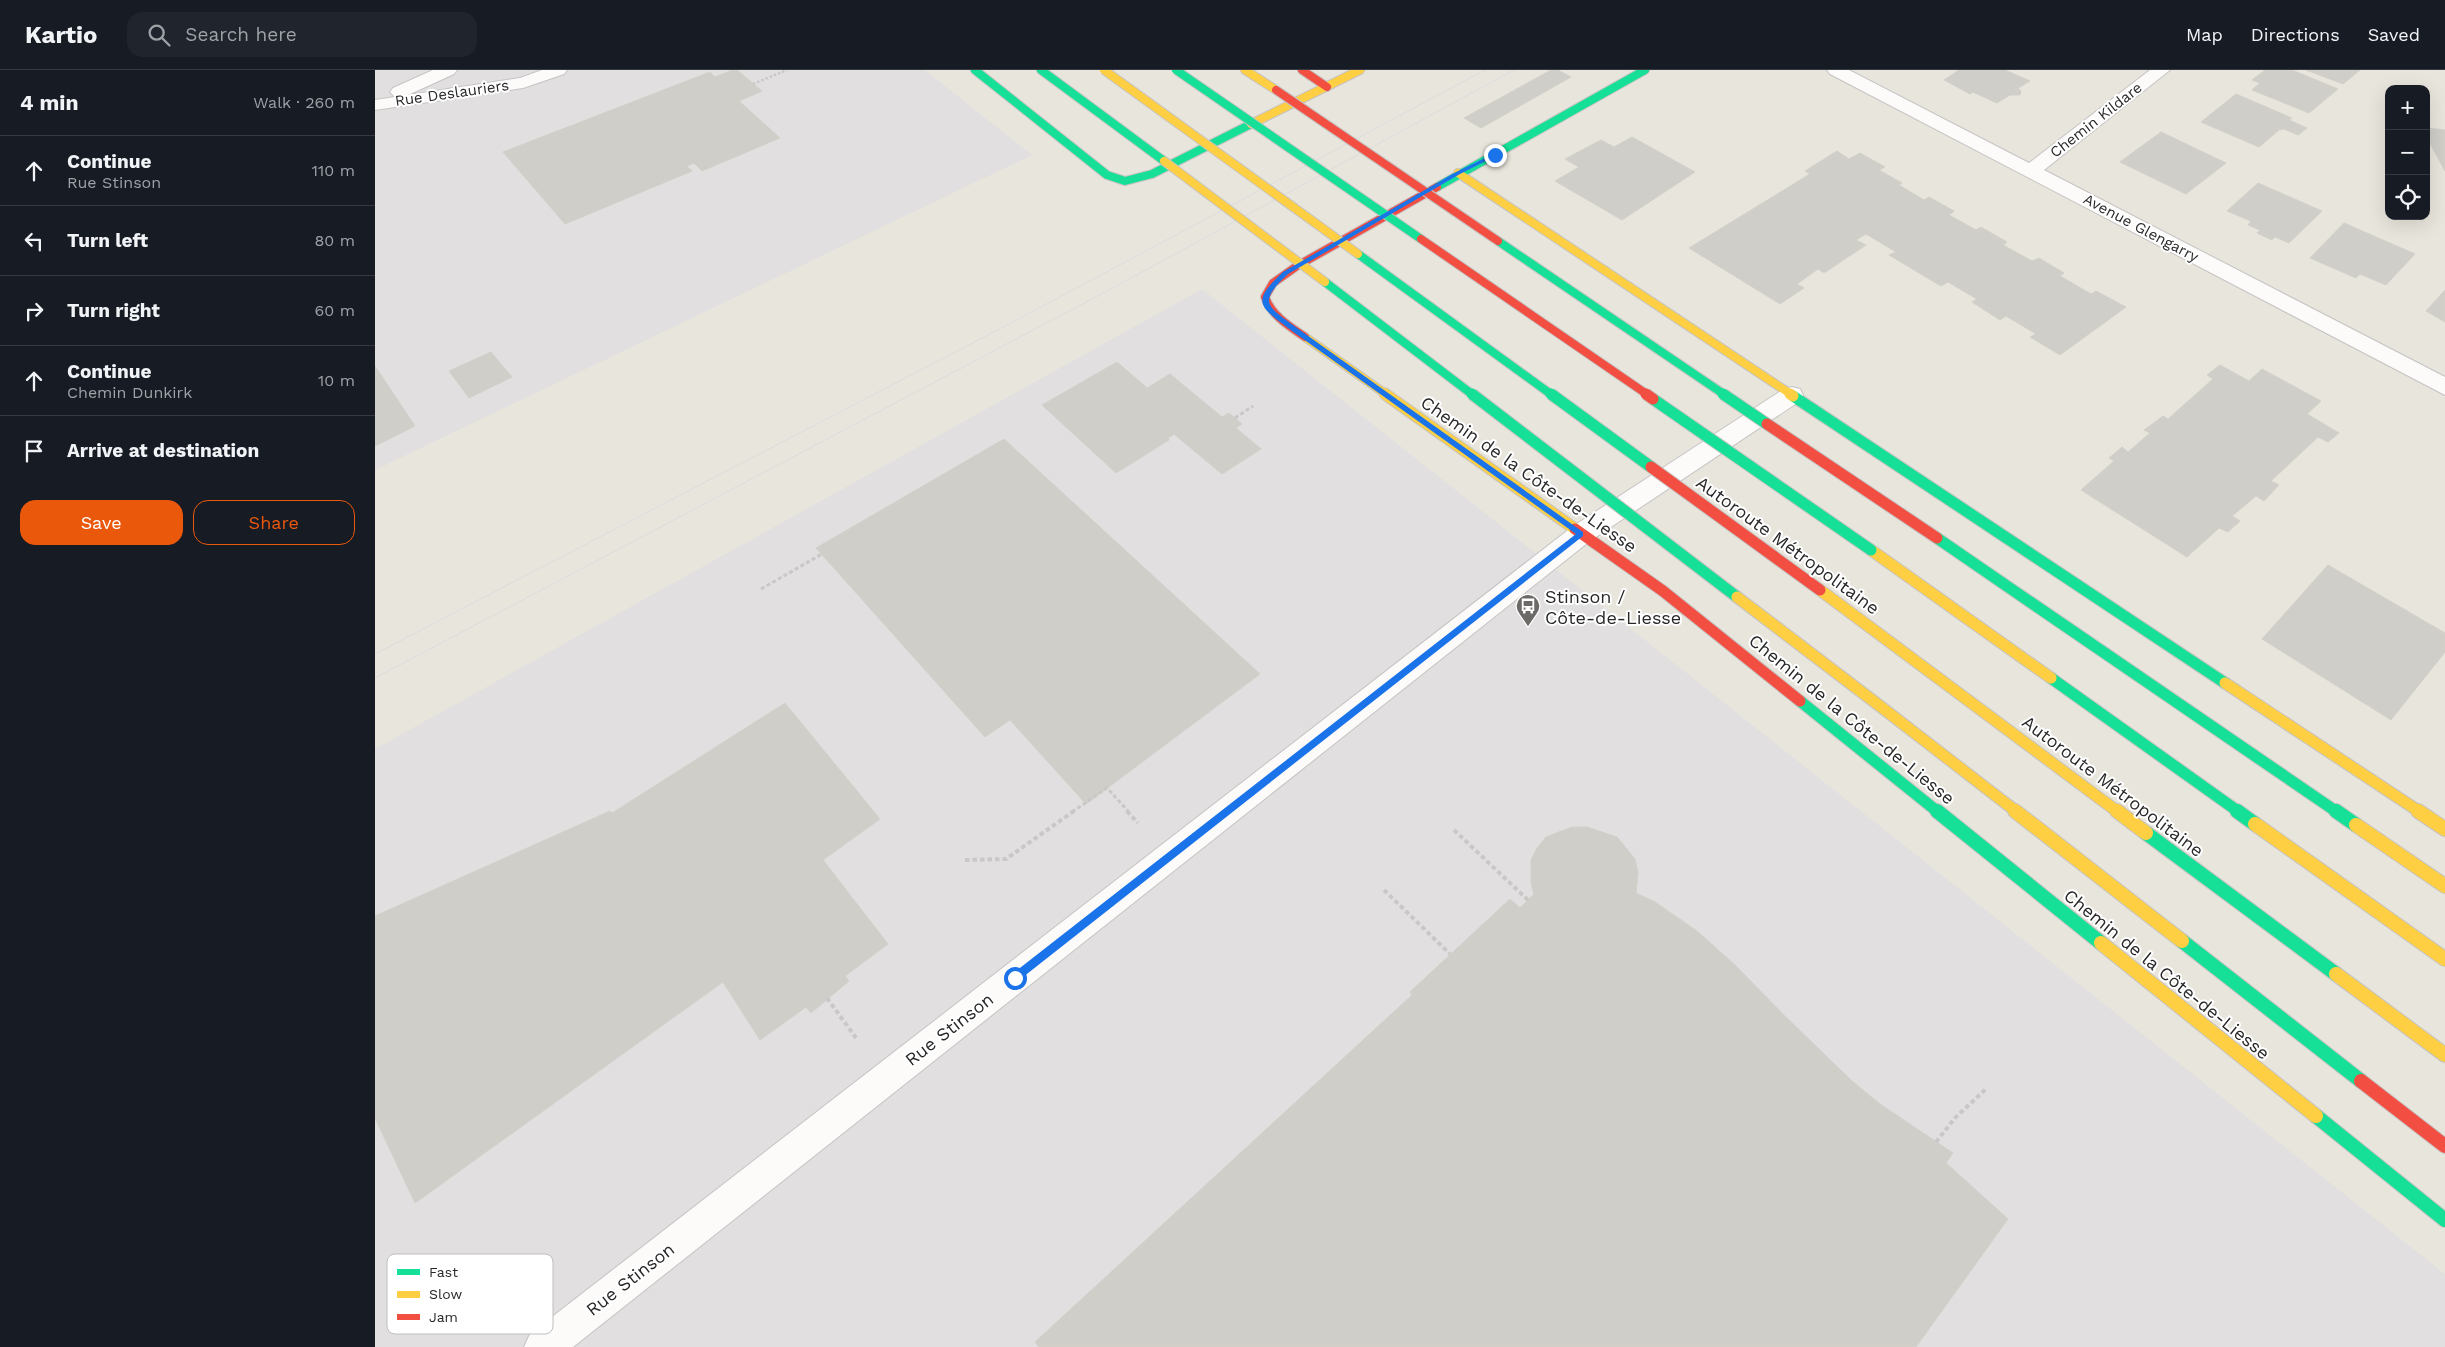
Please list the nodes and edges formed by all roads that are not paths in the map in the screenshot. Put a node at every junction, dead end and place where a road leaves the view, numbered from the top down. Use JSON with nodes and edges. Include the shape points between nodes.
{"nodes":[{"id":1,"x":448,"y":70,"type":"edge"},
{"id":2,"x":557,"y":70,"type":"edge"},
{"id":3,"x":975,"y":70,"type":"edge"},
{"id":4,"x":1041,"y":70,"type":"edge"},
{"id":5,"x":1104,"y":70,"type":"edge"},
{"id":6,"x":1176,"y":70,"type":"edge"},
{"id":7,"x":1245,"y":70,"type":"edge"},
{"id":8,"x":1302,"y":70,"type":"edge"},
{"id":9,"x":1360,"y":70,"type":"edge"},
{"id":10,"x":1645,"y":70,"type":"edge"},
{"id":11,"x":1836,"y":70,"type":"edge"},
{"id":12,"x":2161,"y":70,"type":"edge"},
{"id":13,"x":1327,"y":87,"type":"junction"},
{"id":14,"x":375,"y":104,"type":"edge"},
{"id":15,"x":2032,"y":170,"type":"junction"},
{"id":16,"x":1458,"y":173,"type":"junction"},
{"id":17,"x":2445,"y":387,"type":"edge"},
{"id":18,"x":1792,"y":395,"type":"junction"},
{"id":19,"x":1581,"y":534,"type":"junction"},
{"id":20,"x":2445,"y":829,"type":"edge"},
{"id":21,"x":2445,"y":886,"type":"edge"},
{"id":22,"x":2445,"y":959,"type":"edge"},
{"id":23,"x":2445,"y":1055,"type":"edge"},
{"id":24,"x":2445,"y":1146,"type":"edge"},
{"id":25,"x":2445,"y":1220,"type":"edge"},
{"id":26,"x":543,"y":1347,"type":"edge"}],
"edges":[{"from":1,"to":14,"type":"street","name":"Rue Deslauriers"},
{"from":2,"to":14,"type":"street","name":"Rue Deslauriers","via":[[523,83]]},
{"from":3,"to":13,"type":"main road","via":[[1107,175],[1125,181],[1152,174]]},
{"from":4,"to":24,"type":"main road","name":"Chemin de la Côte-de-Liesse","bridge":true,"via":[[1442,370]]},
{"from":5,"to":23,"type":"main road","name":"Autoroute Métropolitaine","bridge":true,"via":[[1820,590]]},
{"from":6,"to":22,"type":"main road","bridge":true,"via":[[1871,550]]},
{"from":7,"to":21,"type":"main road","bridge":true},
{"from":8,"to":13,"type":"main road"},
{"from":9,"to":13,"type":"main road"},
{"from":10,"to":16,"type":"main road"},
{"from":11,"to":15,"type":"street","name":"Avenue Glengarry"},
{"from":12,"to":15,"type":"street","name":"Chemin Kildare"},
{"from":15,"to":17,"type":"street","name":"Avenue Glengarry"},
{"from":16,"to":18,"type":"main road"},
{"from":16,"to":19,"type":"main road","name":"Chemin de la Côte-de-Liesse","via":[[1285,273],[1268,289],[1266,304],[1294,329]]},
{"from":18,"to":19,"type":"street","name":"Rue Stinson"},
{"from":18,"to":20,"type":"main road"},
{"from":19,"to":25,"type":"main road","name":"Chemin de la Côte-de-Liesse","via":[[1717,633]]},
{"from":19,"to":26,"type":"street","name":"Rue Stinson"}]}
